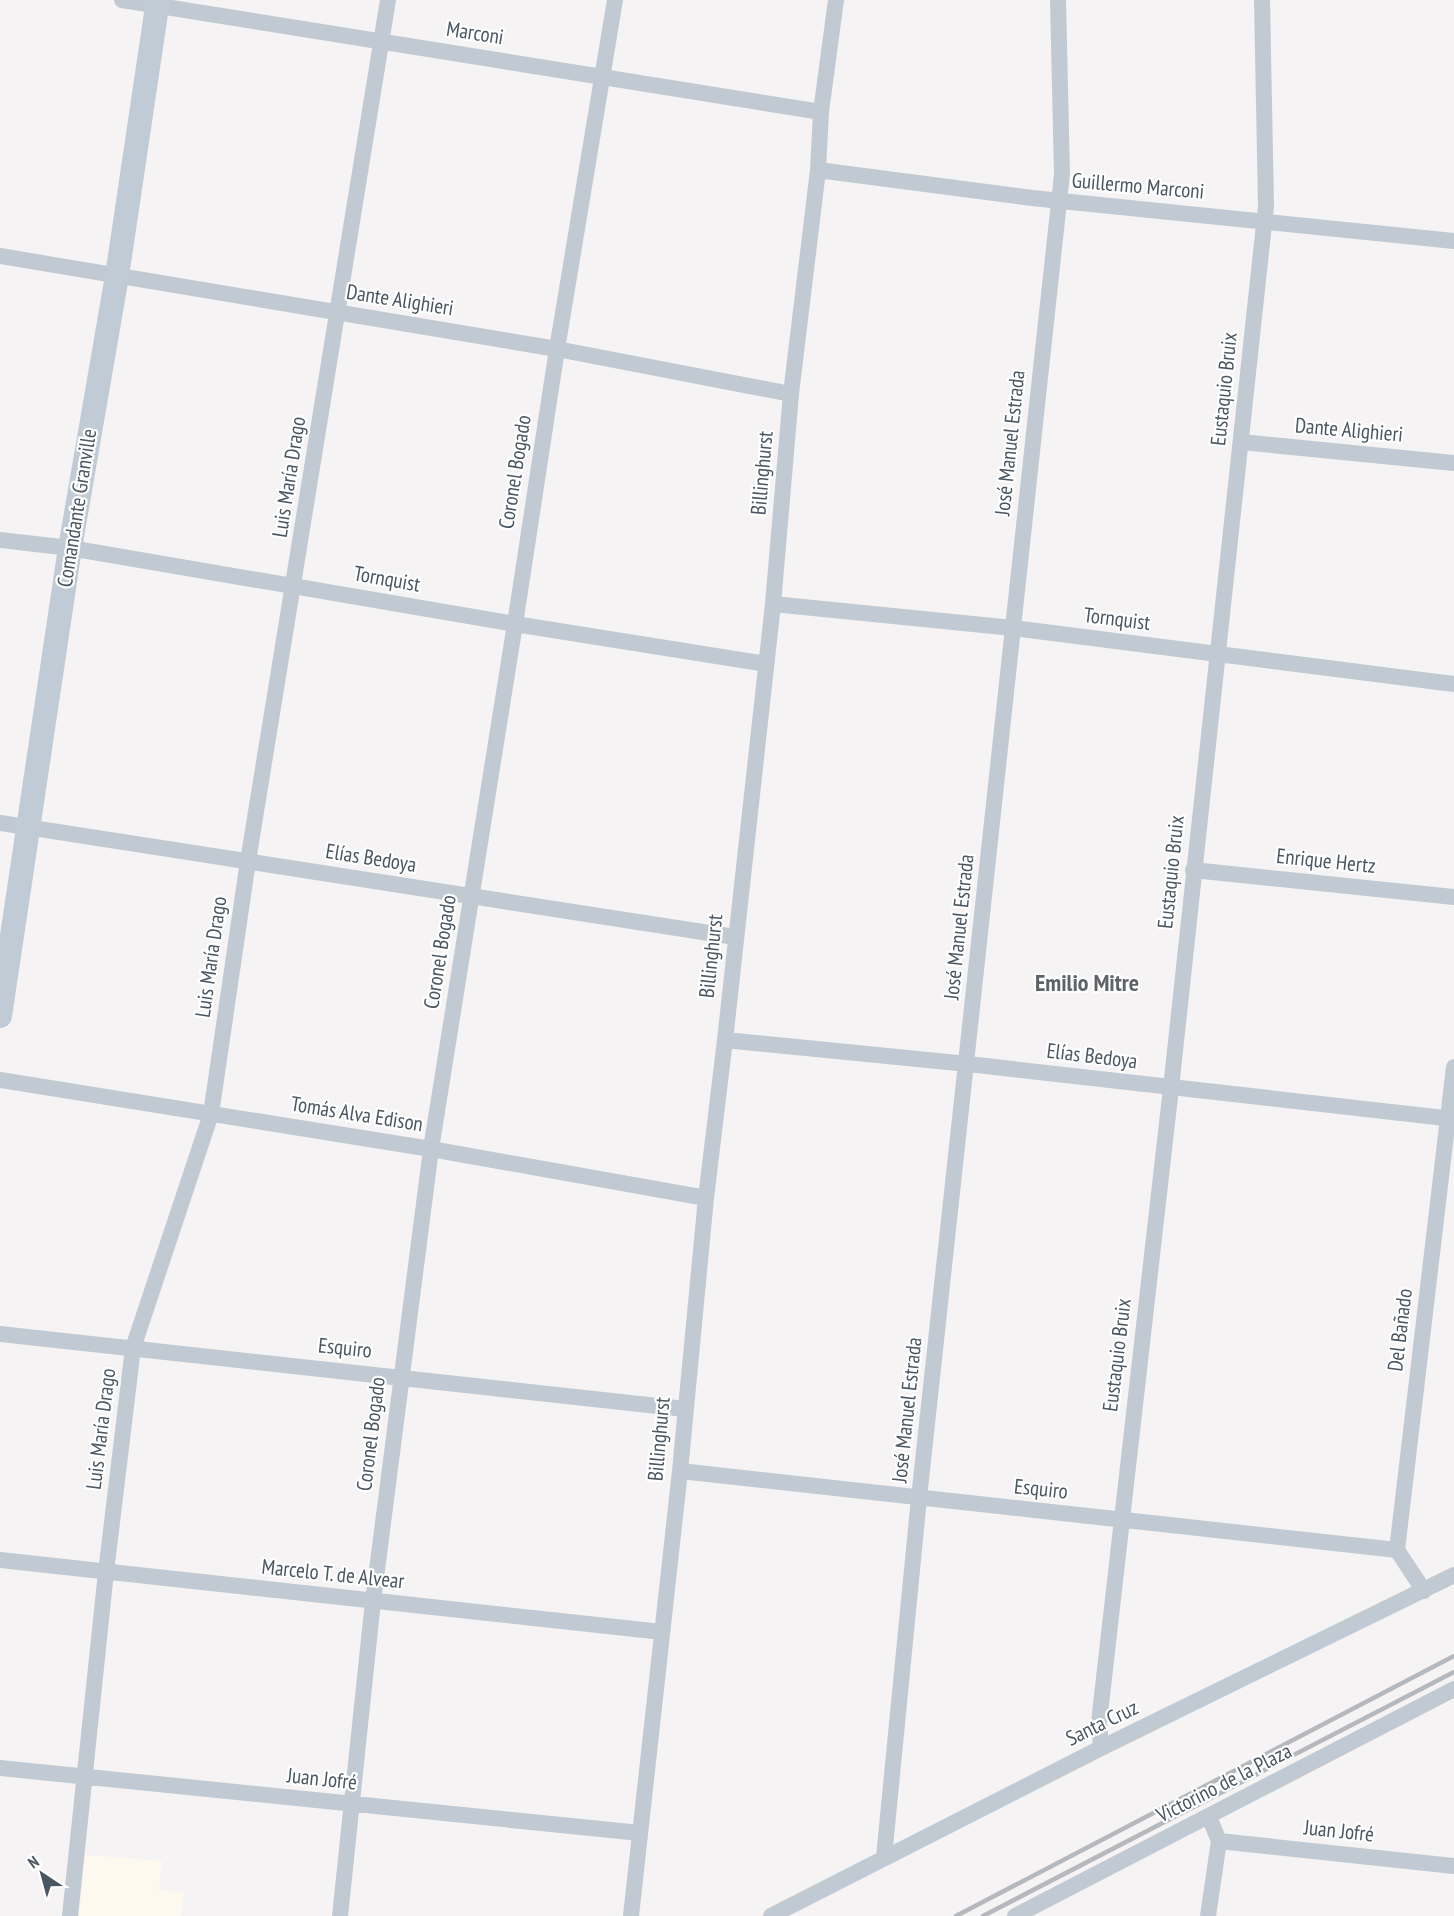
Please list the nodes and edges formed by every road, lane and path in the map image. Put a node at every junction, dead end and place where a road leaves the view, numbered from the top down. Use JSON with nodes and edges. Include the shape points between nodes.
{"nodes":[{"id":1,"x":122,"y":0,"type":"edge"},
{"id":2,"x":388,"y":0,"type":"edge"},
{"id":3,"x":615,"y":0,"type":"edge"},
{"id":4,"x":836,"y":0,"type":"edge"},
{"id":5,"x":1059,"y":0,"type":"edge"},
{"id":6,"x":1262,"y":0,"type":"edge"},
{"id":7,"x":158,"y":3,"type":"edge"},
{"id":8,"x":381,"y":41,"type":"junction"},
{"id":9,"x":603,"y":76,"type":"junction"},
{"id":10,"x":821,"y":112,"type":"junction"},
{"id":11,"x":818,"y":170,"type":"junction"},
{"id":12,"x":1058,"y":201,"type":"junction"},
{"id":13,"x":1264,"y":220,"type":"junction"},
{"id":14,"x":1454,"y":241,"type":"edge"},
{"id":15,"x":0,"y":256,"type":"edge"},
{"id":16,"x":117,"y":276,"type":"junction"},
{"id":17,"x":338,"y":313,"type":"junction"},
{"id":18,"x":557,"y":349,"type":"junction"},
{"id":19,"x":791,"y":394,"type":"junction"},
{"id":20,"x":1241,"y":442,"type":"junction"},
{"id":21,"x":1454,"y":463,"type":"edge"},
{"id":22,"x":0,"y":540,"type":"edge"},
{"id":23,"x":70,"y":548,"type":"junction"},
{"id":24,"x":294,"y":585,"type":"junction"},
{"id":25,"x":773,"y":604,"type":"junction"},
{"id":26,"x":516,"y":624,"type":"junction"},
{"id":27,"x":1013,"y":628,"type":"junction"},
{"id":28,"x":1216,"y":655,"type":"junction"},
{"id":29,"x":766,"y":664,"type":"junction"},
{"id":30,"x":1454,"y":684,"type":"edge"},
{"id":31,"x":0,"y":823,"type":"edge"},
{"id":32,"x":28,"y":828,"type":"junction"},
{"id":33,"x":248,"y":861,"type":"junction"},
{"id":34,"x":1194,"y":870,"type":"junction"},
{"id":35,"x":471,"y":897,"type":"junction"},
{"id":36,"x":1454,"y":897,"type":"edge"},
{"id":37,"x":735,"y":937,"type":"junction"},
{"id":38,"x":0,"y":1016,"type":"edge"},
{"id":39,"x":725,"y":1040,"type":"junction"},
{"id":40,"x":968,"y":1064,"type":"junction"},
{"id":41,"x":1454,"y":1067,"type":"edge"},
{"id":42,"x":0,"y":1080,"type":"edge"},
{"id":43,"x":1171,"y":1088,"type":"junction"},
{"id":44,"x":211,"y":1113,"type":"junction"},
{"id":45,"x":1451,"y":1119,"type":"edge"},
{"id":46,"x":431,"y":1149,"type":"junction"},
{"id":47,"x":706,"y":1198,"type":"junction"},
{"id":48,"x":0,"y":1334,"type":"edge"},
{"id":49,"x":133,"y":1348,"type":"junction"},
{"id":50,"x":400,"y":1377,"type":"junction"},
{"id":51,"x":685,"y":1409,"type":"junction"},
{"id":52,"x":680,"y":1470,"type":"junction"},
{"id":53,"x":920,"y":1498,"type":"junction"},
{"id":54,"x":1121,"y":1520,"type":"junction"},
{"id":55,"x":1397,"y":1550,"type":"junction"},
{"id":56,"x":0,"y":1560,"type":"edge"},
{"id":57,"x":106,"y":1572,"type":"junction"},
{"id":58,"x":1454,"y":1575,"type":"edge"},
{"id":59,"x":1424,"y":1591,"type":"junction"},
{"id":60,"x":373,"y":1601,"type":"junction"},
{"id":61,"x":662,"y":1632,"type":"junction"},
{"id":62,"x":1454,"y":1689,"type":"edge"},
{"id":63,"x":1101,"y":1748,"type":"junction"},
{"id":64,"x":0,"y":1768,"type":"edge"},
{"id":65,"x":86,"y":1777,"type":"junction"},
{"id":66,"x":353,"y":1805,"type":"junction"},
{"id":67,"x":1209,"y":1817,"type":"junction"},
{"id":68,"x":640,"y":1833,"type":"junction"},
{"id":69,"x":1219,"y":1841,"type":"junction"},
{"id":70,"x":884,"y":1857,"type":"junction"},
{"id":71,"x":1454,"y":1866,"type":"edge"},
{"id":72,"x":70,"y":1916,"type":"edge"},
{"id":73,"x":340,"y":1916,"type":"edge"},
{"id":74,"x":631,"y":1916,"type":"edge"},
{"id":75,"x":771,"y":1916,"type":"edge"},
{"id":76,"x":1015,"y":1916,"type":"edge"},
{"id":77,"x":1208,"y":1916,"type":"edge"}],
"edges":[{"from":1,"to":7,"type":"street","name":"Marconi"},
{"from":2,"to":8,"type":"street","name":"Luis María Drago"},
{"from":3,"to":9,"type":"street","name":"Coronel Bogado"},
{"from":4,"to":10,"type":"street","name":"Billinghurst"},
{"from":5,"to":12,"type":"street","name":"José Manuel Estrada","via":[[1062,174]]},
{"from":6,"to":13,"type":"street","name":"Eustaquio Bruix"},
{"from":7,"to":8,"type":"street","name":"Marconi"},
{"from":7,"to":16,"type":"street","name":"Comandante Granville"},
{"from":8,"to":9,"type":"street","name":"Marconi"},
{"from":8,"to":17,"type":"street","name":"Luis María Drago"},
{"from":9,"to":10,"type":"street","name":"Marconi"},
{"from":9,"to":18,"type":"street","name":"Coronel Bogado"},
{"from":10,"to":11,"type":"street","name":"Billinghurst"},
{"from":11,"to":12,"type":"street","name":"Guillermo Marconi"},
{"from":11,"to":19,"type":"street","name":"Billinghurst"},
{"from":12,"to":13,"type":"street","name":"Guillermo Marconi"},
{"from":12,"to":27,"type":"street","name":"José Manuel Estrada"},
{"from":13,"to":14,"type":"street","name":"Guillermo Marconi"},
{"from":13,"to":20,"type":"street","name":"Eustaquio Bruix"},
{"from":15,"to":16,"type":"street","name":"Dante Alighieri"},
{"from":16,"to":17,"type":"street","name":"Dante Alighieri"},
{"from":16,"to":23,"type":"street","name":"Comandante Granville"},
{"from":17,"to":18,"type":"street","name":"Dante Alighieri"},
{"from":17,"to":24,"type":"street","name":"Luis María Drago"},
{"from":18,"to":19,"type":"street","name":"Dante Alighieri"},
{"from":18,"to":26,"type":"street","name":"Coronel Bogado"},
{"from":19,"to":25,"type":"street","name":"Billinghurst"},
{"from":20,"to":21,"type":"street","name":"Dante Alighieri"},
{"from":20,"to":28,"type":"street","name":"Eustaquio Bruix"},
{"from":22,"to":23,"type":"street","name":"Tornquist"},
{"from":23,"to":24,"type":"street","name":"Tornquist"},
{"from":23,"to":32,"type":"street","name":"Comandante Granville"},
{"from":24,"to":26,"type":"street","name":"Tornquist"},
{"from":24,"to":33,"type":"street","name":"Luis María Drago"},
{"from":25,"to":27,"type":"street","name":"Tornquist"},
{"from":25,"to":29,"type":"street","name":"Billinghurst"},
{"from":26,"to":29,"type":"street","name":"Tornquist"},
{"from":26,"to":35,"type":"street","name":"Coronel Bogado"},
{"from":27,"to":28,"type":"street","name":"Tornquist"},
{"from":27,"to":40,"type":"street","name":"José Manuel Estrada"},
{"from":28,"to":30,"type":"street","name":"Tornquist"},
{"from":28,"to":34,"type":"street","name":"Eustaquio Bruix"},
{"from":29,"to":37,"type":"street","name":"Billinghurst"},
{"from":31,"to":32,"type":"street","name":"Elías Bedoya"},
{"from":32,"to":33,"type":"street","name":"Elías Bedoya"},
{"from":32,"to":38,"type":"street","name":"Comandante Granville"},
{"from":33,"to":35,"type":"street","name":"Elías Bedoya"},
{"from":33,"to":44,"type":"street","name":"Luis María Drago"},
{"from":34,"to":36,"type":"street","name":"Enrique Hertz"},
{"from":34,"to":43,"type":"street","name":"Eustaquio Bruix"},
{"from":35,"to":37,"type":"street","name":"Elías Bedoya"},
{"from":35,"to":46,"type":"street","name":"Coronel Bogado"},
{"from":37,"to":39,"type":"street","name":"Billinghurst"},
{"from":39,"to":40,"type":"street","name":"Elías Bedoya"},
{"from":39,"to":47,"type":"street","name":"Billinghurst"},
{"from":40,"to":43,"type":"street","name":"Elías Bedoya"},
{"from":40,"to":53,"type":"street","name":"José Manuel Estrada"},
{"from":41,"to":45,"type":"street","name":"Del Bañado"},
{"from":42,"to":44,"type":"street","name":"Tomás Alva Edison"},
{"from":43,"to":45,"type":"street","name":"Elías Bedoya"},
{"from":43,"to":54,"type":"street","name":"Eustaquio Bruix"},
{"from":44,"to":46,"type":"street","name":"Tomás Alva Edison"},
{"from":44,"to":49,"type":"street","name":"Luis María Drago"},
{"from":45,"to":55,"type":"street","name":"Del Bañado"},
{"from":46,"to":47,"type":"street","name":"Tomás Alva Edison"},
{"from":46,"to":50,"type":"street","name":"Coronel Bogado"},
{"from":47,"to":51,"type":"street","name":"Billinghurst"},
{"from":48,"to":49,"type":"street","name":"Esquiro"},
{"from":49,"to":50,"type":"street","name":"Esquiro"},
{"from":49,"to":57,"type":"street","name":"Luis María Drago"},
{"from":50,"to":51,"type":"street","name":"Esquiro"},
{"from":50,"to":60,"type":"street","name":"Coronel Bogado"},
{"from":51,"to":52,"type":"street","name":"Billinghurst"},
{"from":52,"to":53,"type":"street","name":"Esquiro"},
{"from":52,"to":61,"type":"street","name":"Billinghurst"},
{"from":53,"to":54,"type":"street","name":"Esquiro"},
{"from":53,"to":70,"type":"street","name":"José Manuel Estrada"},
{"from":54,"to":55,"type":"street","name":"Esquiro"},
{"from":54,"to":63,"type":"street","name":"Eustaquio Bruix","via":[[1099,1722]]},
{"from":55,"to":59,"type":"street"},
{"from":56,"to":57,"type":"street","name":"Marcelo T. de Alvear"},
{"from":57,"to":60,"type":"street","name":"Marcelo T. de Alvear"},
{"from":57,"to":65,"type":"street","name":"Luis María Drago"},
{"from":58,"to":59,"type":"street","name":"Santa Cruz"},
{"from":59,"to":63,"type":"street","name":"Santa Cruz"},
{"from":60,"to":61,"type":"street","name":"Marcelo T. de Alvear"},
{"from":60,"to":66,"type":"street","name":"Coronel Bogado"},
{"from":61,"to":68,"type":"street","name":"Billinghurst"},
{"from":62,"to":67,"type":"street","name":"Victorino de la Plaza"},
{"from":63,"to":70,"type":"street","name":"Santa Cruz"},
{"from":64,"to":65,"type":"street","name":"Juan Jofré"},
{"from":65,"to":66,"type":"street","name":"Juan Jofré"},
{"from":65,"to":72,"type":"street","name":"Luis María Drago"},
{"from":66,"to":68,"type":"street","name":"Juan Jofré"},
{"from":66,"to":73,"type":"street","name":"Coronel Bogado"},
{"from":67,"to":69,"type":"street"},
{"from":67,"to":76,"type":"street","name":"Victorino de la Plaza"},
{"from":68,"to":74,"type":"street","name":"Billinghurst"},
{"from":69,"to":71,"type":"street","name":"Juan Jofré"},
{"from":69,"to":77,"type":"street"},
{"from":70,"to":75,"type":"street","name":"Santa Cruz"}]}
